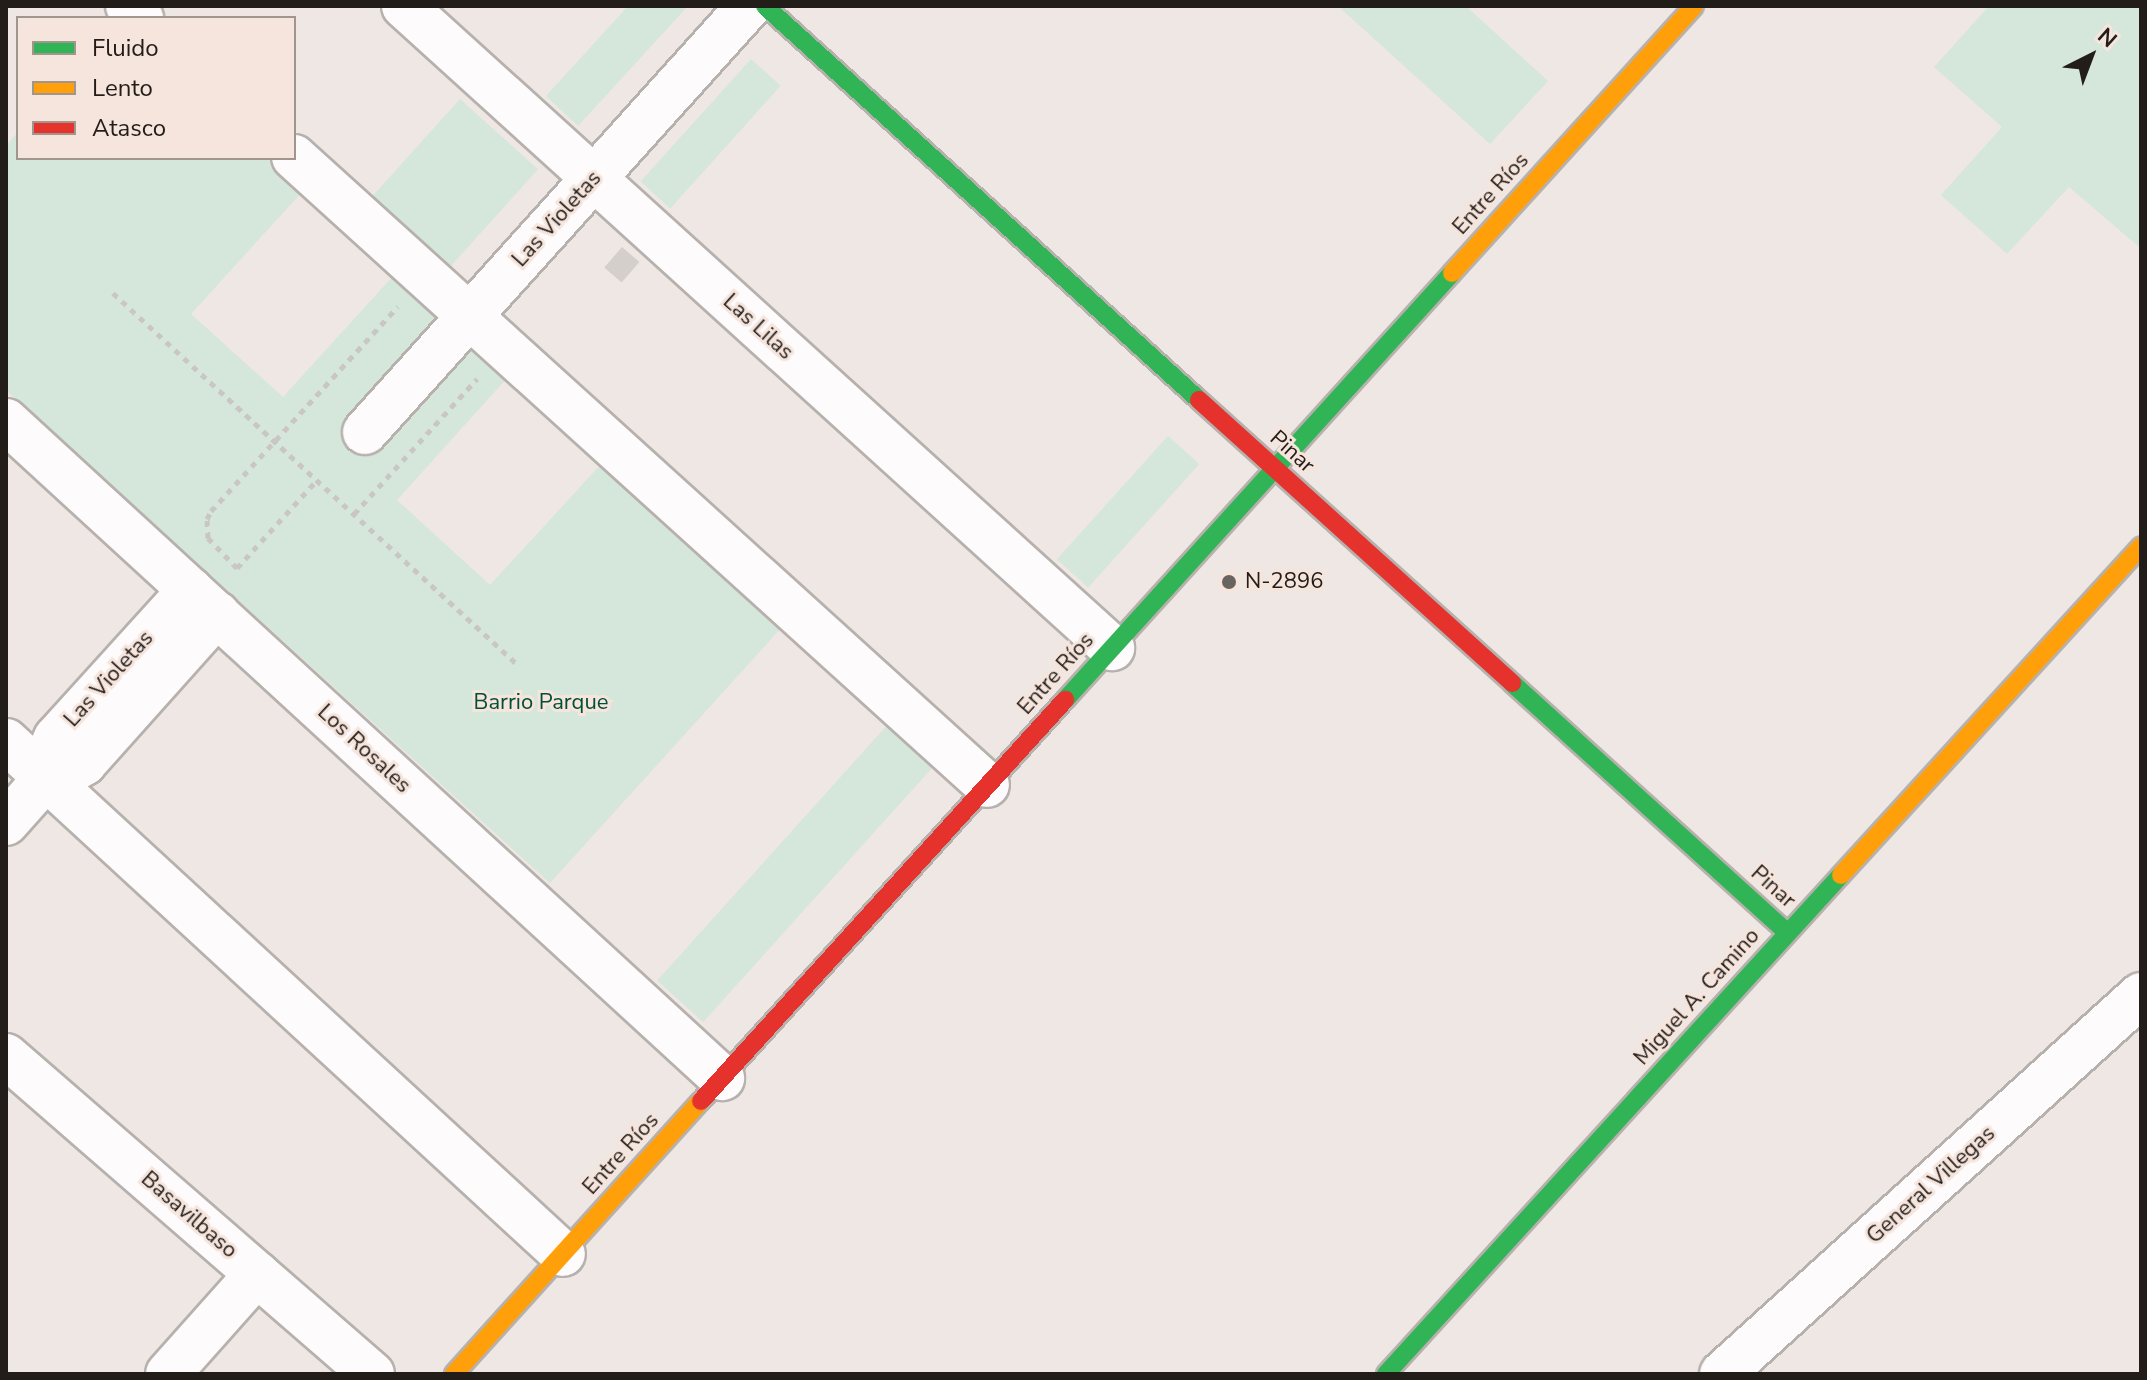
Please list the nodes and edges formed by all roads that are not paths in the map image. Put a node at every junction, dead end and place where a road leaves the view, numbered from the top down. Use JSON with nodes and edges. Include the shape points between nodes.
{"nodes":[{"id":1,"x":404,"y":6,"type":"edge"},
{"id":2,"x":749,"y":6,"type":"edge"},
{"id":3,"x":765,"y":6,"type":"edge"},
{"id":4,"x":1694,"y":6,"type":"edge"},
{"id":5,"x":296,"y":159,"type":"edge"},
{"id":6,"x":594,"y":178,"type":"junction"},
{"id":7,"x":470,"y":316,"type":"junction"},
{"id":8,"x":6,"y":421,"type":"edge"},
{"id":9,"x":365,"y":432,"type":"dead end"},
{"id":10,"x":1275,"y":468,"type":"junction"},
{"id":11,"x":2141,"y":547,"type":"edge"},
{"id":12,"x":204,"y":602,"type":"junction"},
{"id":13,"x":1112,"y":648,"type":"junction"},
{"id":14,"x":6,"y":741,"type":"edge"},
{"id":15,"x":46,"y":778,"type":"junction"},
{"id":16,"x":987,"y":785,"type":"junction"},
{"id":17,"x":6,"y":823,"type":"edge"},
{"id":18,"x":1788,"y":933,"type":"junction"},
{"id":19,"x":2141,"y":995,"type":"edge"},
{"id":20,"x":6,"y":1056,"type":"edge"},
{"id":21,"x":722,"y":1078,"type":"junction"},
{"id":22,"x":563,"y":1254,"type":"junction"},
{"id":23,"x":257,"y":1274,"type":"junction"},
{"id":24,"x":168,"y":1374,"type":"edge"},
{"id":25,"x":372,"y":1374,"type":"edge"},
{"id":26,"x":454,"y":1374,"type":"edge"},
{"id":27,"x":1386,"y":1374,"type":"edge"},
{"id":28,"x":1722,"y":1374,"type":"edge"}],
"edges":[{"from":1,"to":6,"type":"street","name":"Las Lilas"},
{"from":2,"to":6,"type":"street","name":"Las Violetas"},
{"from":3,"to":10,"type":"street","name":"Pinar"},
{"from":4,"to":10,"type":"street","name":"Entre Ríos"},
{"from":5,"to":7,"type":"street"},
{"from":6,"to":7,"type":"street","name":"Las Violetas"},
{"from":6,"to":13,"type":"street","name":"Las Lilas"},
{"from":7,"to":9,"type":"street","name":"Las Violetas"},
{"from":7,"to":16,"type":"street"},
{"from":8,"to":12,"type":"street","name":"Los Rosales"},
{"from":10,"to":13,"type":"street","name":"Entre Ríos"},
{"from":10,"to":18,"type":"street","name":"Pinar"},
{"from":11,"to":18,"type":"street","name":"Miguel A. Camino"},
{"from":12,"to":15,"type":"street","name":"Las Violetas","via":[[56,738]]},
{"from":12,"to":21,"type":"street","name":"Los Rosales"},
{"from":13,"to":16,"type":"street","name":"Entre Ríos"},
{"from":14,"to":15,"type":"street"},
{"from":15,"to":17,"type":"street","name":"Las Violetas"},
{"from":15,"to":22,"type":"street"},
{"from":16,"to":21,"type":"street","name":"Entre Ríos"},
{"from":18,"to":27,"type":"street","name":"Miguel A. Camino"},
{"from":19,"to":28,"type":"street","name":"General Villegas"},
{"from":20,"to":23,"type":"street","name":"Basavilbaso"},
{"from":21,"to":22,"type":"street","name":"Entre Ríos"},
{"from":22,"to":26,"type":"street","name":"Entre Ríos"},
{"from":23,"to":24,"type":"street"},
{"from":23,"to":25,"type":"street","name":"Basavilbaso"}]}
